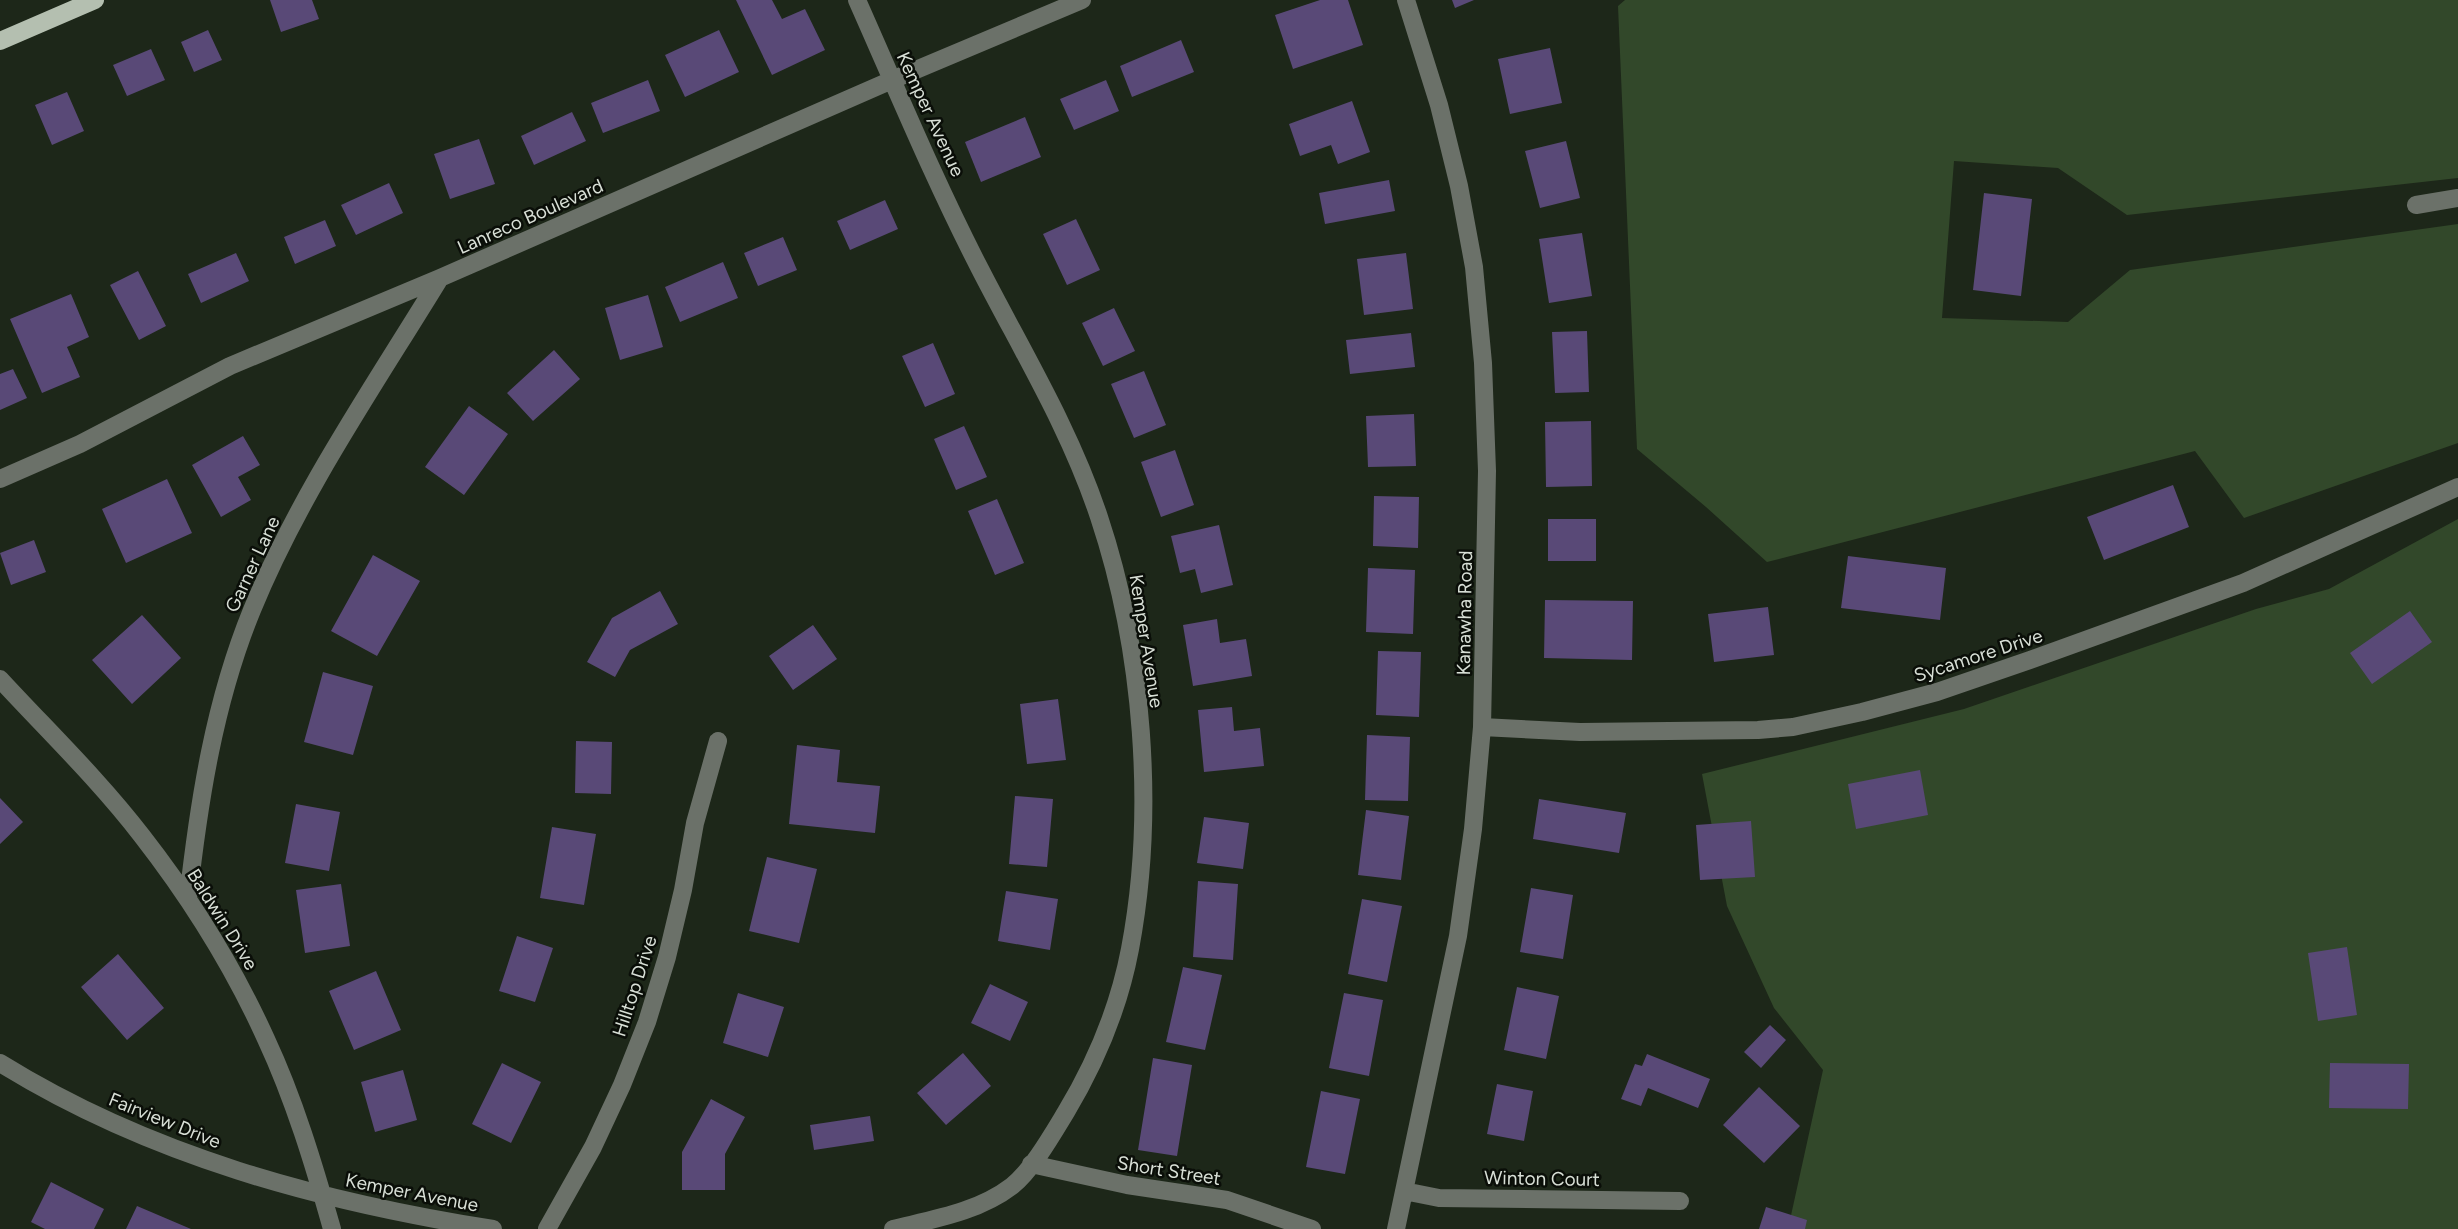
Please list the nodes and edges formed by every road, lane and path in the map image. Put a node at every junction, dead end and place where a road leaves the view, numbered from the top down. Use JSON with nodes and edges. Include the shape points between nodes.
{"nodes":[{"id":1,"x":95,"y":0,"type":"edge"},
{"id":2,"x":857,"y":0,"type":"edge"},
{"id":3,"x":1082,"y":0,"type":"edge"},
{"id":4,"x":1405,"y":0,"type":"edge"},
{"id":5,"x":0,"y":41,"type":"edge"},
{"id":6,"x":892,"y":79,"type":"junction"},
{"id":7,"x":2458,"y":198,"type":"edge"},
{"id":8,"x":2416,"y":205,"type":"dead end"},
{"id":9,"x":440,"y":278,"type":"junction"},
{"id":10,"x":0,"y":479,"type":"edge"},
{"id":11,"x":2458,"y":487,"type":"edge"},
{"id":12,"x":0,"y":679,"type":"edge"},
{"id":13,"x":1482,"y":727,"type":"junction"},
{"id":14,"x":718,"y":741,"type":"dead end"},
{"id":15,"x":188,"y":899,"type":"junction"},
{"id":16,"x":0,"y":1063,"type":"edge"},
{"id":17,"x":1031,"y":1164,"type":"junction"},
{"id":18,"x":1404,"y":1191,"type":"junction"},
{"id":19,"x":323,"y":1196,"type":"junction"},
{"id":20,"x":1680,"y":1201,"type":"dead end"},
{"id":21,"x":1305,"y":1226,"type":"edge"},
{"id":22,"x":332,"y":1229,"type":"edge"},
{"id":23,"x":494,"y":1229,"type":"edge"},
{"id":24,"x":547,"y":1229,"type":"edge"},
{"id":25,"x":894,"y":1229,"type":"edge"},
{"id":26,"x":1396,"y":1229,"type":"edge"}],
"edges":[{"from":1,"to":5,"type":"main road"},
{"from":2,"to":6,"type":"street","name":"Kemper Avenue"},
{"from":3,"to":6,"type":"street","name":"Lanreco Boulevard"},
{"from":4,"to":13,"type":"street","name":"Kanawha Road","via":[[1440,105],[1474,267],[1487,471]]},
{"from":6,"to":9,"type":"street","name":"Lanreco Boulevard"},
{"from":6,"to":17,"type":"street","name":"Kemper Avenue","via":[[979,267],[1076,455],[1110,554],[1136,693],[1142,830],[1129,951],[1094,1060]]},
{"from":7,"to":8,"type":"street"},
{"from":9,"to":10,"type":"street","name":"Lanreco Boulevard","via":[[230,366],[80,444]]},
{"from":9,"to":15,"type":"street","name":"Garner Lane","via":[[325,464],[251,612],[223,692],[207,761]]},
{"from":11,"to":13,"type":"street","name":"Sycamore Drive","via":[[2242,583],[2017,665],[1862,712],[1758,730],[1580,732]]},
{"from":12,"to":15,"type":"street","name":"Baldwin Drive","via":[[96,781]]},
{"from":13,"to":18,"type":"street","name":"Kanawha Road","via":[[1458,936]]},
{"from":14,"to":24,"type":"street","name":"Hilltop Drive","via":[[647,1022],[593,1147]]},
{"from":15,"to":19,"type":"street","name":"Baldwin Drive","via":[[267,1040]]},
{"from":16,"to":19,"type":"street","name":"Fairview Drive","via":[[92,1114],[185,1153]]},
{"from":17,"to":21,"type":"street","name":"Short Street","via":[[1227,1200]]},
{"from":17,"to":25,"type":"street","name":"Kemper Avenue","via":[[1015,1184],[991,1199],[958,1213]]},
{"from":18,"to":20,"type":"street","name":"Winton Court","via":[[1439,1198]]},
{"from":18,"to":26,"type":"street","name":"Kanawha Road"},
{"from":19,"to":22,"type":"street","name":"Baldwin Drive"},
{"from":19,"to":23,"type":"street","name":"Kemper Avenue"}]}
